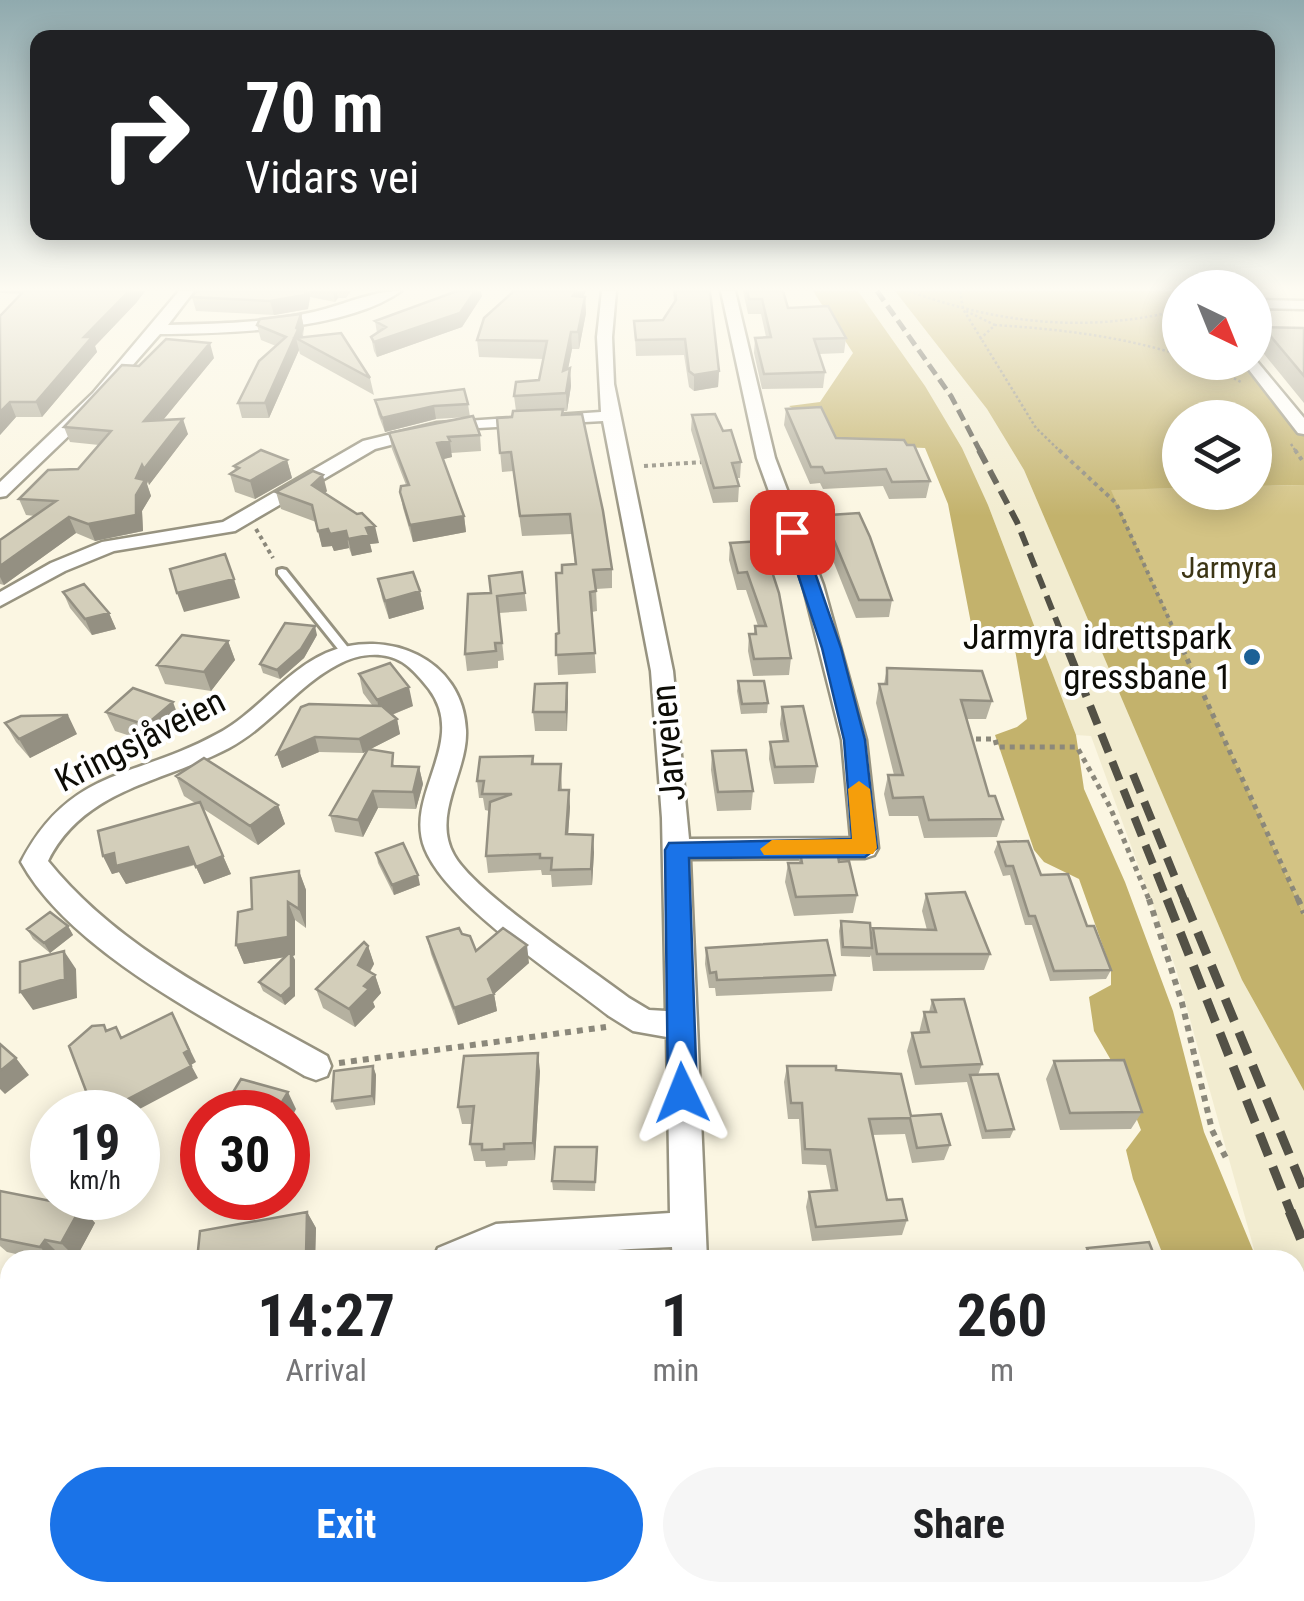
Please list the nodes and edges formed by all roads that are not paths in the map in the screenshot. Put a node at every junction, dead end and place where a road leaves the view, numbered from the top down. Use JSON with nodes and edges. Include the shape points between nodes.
{"nodes":[{"id":1,"x":127,"y":366,"type":"edge"},
{"id":2,"x":605,"y":366,"type":"edge"},
{"id":3,"x":745,"y":366,"type":"edge"},
{"id":4,"x":1266,"y":380,"type":"edge"},
{"id":5,"x":612,"y":416,"type":"junction"},
{"id":6,"x":1301,"y":420,"type":"edge"},
{"id":7,"x":0,"y":492,"type":"edge"},
{"id":8,"x":282,"y":572,"type":"road end"},
{"id":9,"x":0,"y":600,"type":"edge"},
{"id":10,"x":346,"y":652,"type":"junction"},
{"id":11,"x":677,"y":850,"type":"junction"},
{"id":12,"x":680,"y":1025,"type":"junction"},
{"id":13,"x":316,"y":1066,"type":"road end"},
{"id":14,"x":689,"y":1245,"type":"edge"},
{"id":15,"x":474,"y":1250,"type":"edge"}],
"edges":[{"from":1,"to":7,"type":"street","via":[[77,423]]},
{"from":2,"to":5,"type":"street","name":"Jarveien"},
{"from":3,"to":11,"type":"street","via":[[766,458],[812,585],[854,740],[865,848]]},
{"from":4,"to":6,"type":"street"},
{"from":5,"to":9,"type":"street","via":[[395,437],[344,456],[252,517],[204,533],[109,546]]},
{"from":5,"to":11,"type":"street","name":"Jarveien","via":[[662,668]]},
{"from":8,"to":10,"type":"lane"},
{"from":10,"to":12,"type":"street","via":[[396,650],[417,661],[444,693],[454,716],[434,817],[434,841],[444,863],[475,895],[644,1022]]},
{"from":10,"to":13,"type":"street","name":"Kringsjåveien","via":[[220,744],[74,806],[42,838],[34,862],[75,910],[147,963]]},
{"from":11,"to":12,"type":"street","name":"Jarveien"},
{"from":12,"to":14,"type":"street","name":"Jarveien"},
{"from":14,"to":15,"type":"street","via":[[545,1235]]}]}
